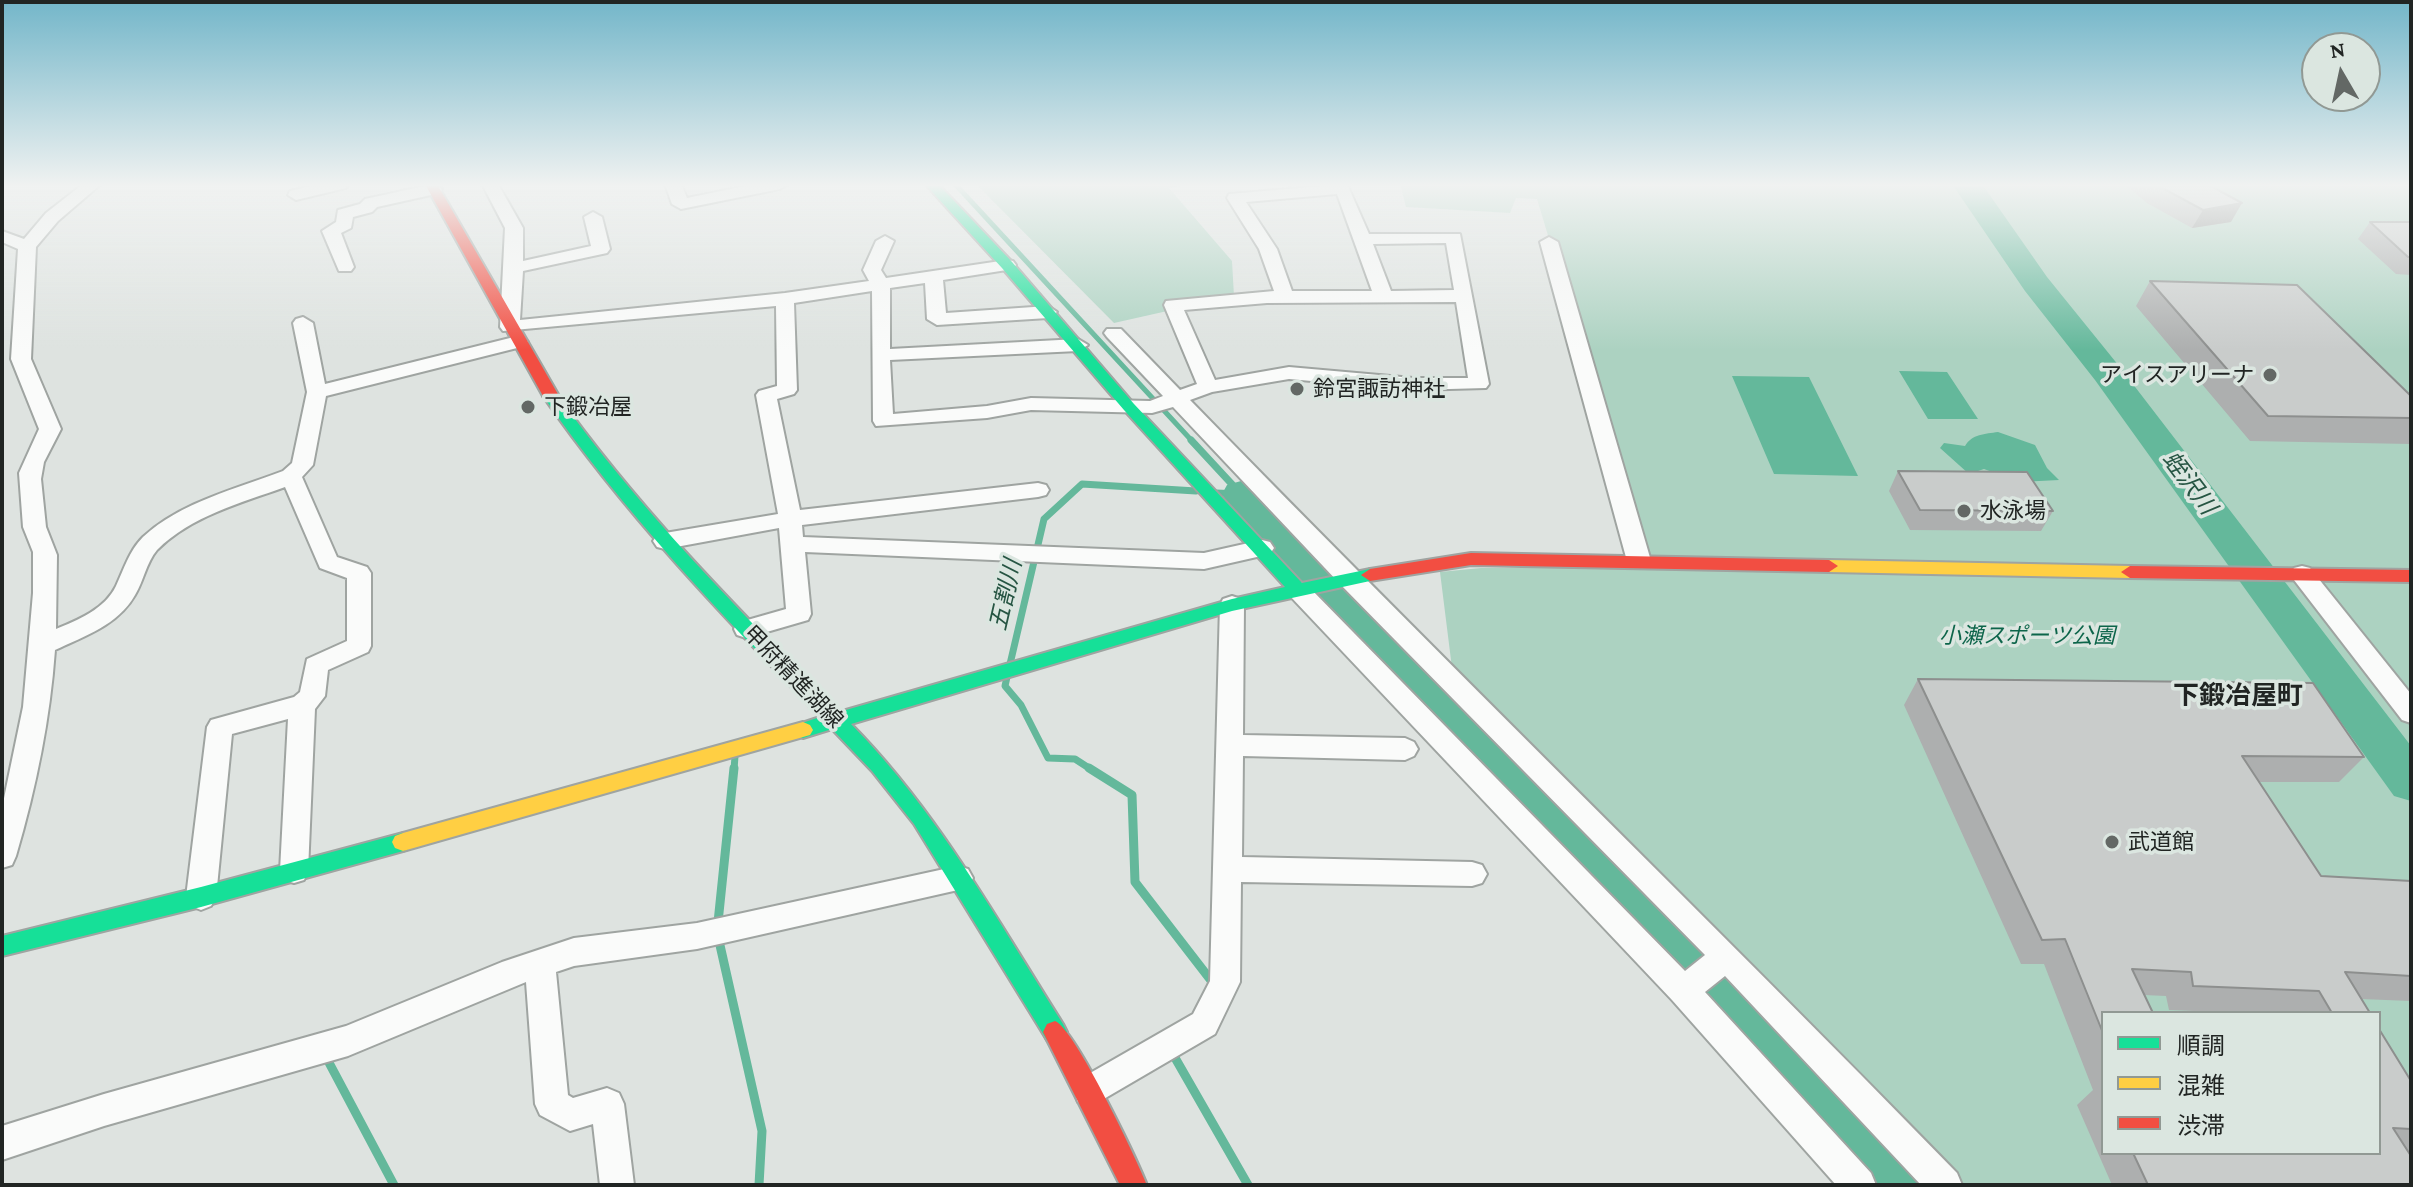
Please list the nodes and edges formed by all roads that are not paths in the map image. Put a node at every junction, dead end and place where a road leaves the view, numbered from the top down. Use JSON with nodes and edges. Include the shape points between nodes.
{"nodes":[{"id":1,"x":10,"y":239,"type":"edge"},
{"id":2,"x":33,"y":239,"type":"edge"},
{"id":3,"x":334,"y":239,"type":"edge"},
{"id":4,"x":461,"y":239,"type":"edge"},
{"id":5,"x":514,"y":239,"type":"edge"},
{"id":6,"x":599,"y":239,"type":"edge"},
{"id":7,"x":983,"y":239,"type":"edge"},
{"id":8,"x":1262,"y":239,"type":"edge"},
{"id":9,"x":1362,"y":239,"type":"edge"},
{"id":10,"x":1454,"y":239,"type":"edge"},
{"id":11,"x":885,"y":241,"type":"dead end"},
{"id":12,"x":1549,"y":242,"type":"dead end"},
{"id":13,"x":27,"y":246,"type":"junction"},
{"id":14,"x":1007,"y":265,"type":"junction"},
{"id":15,"x":345,"y":267,"type":"dead end"},
{"id":16,"x":514,"y":268,"type":"junction"},
{"id":17,"x":934,"y":277,"type":"junction"},
{"id":18,"x":881,"y":286,"type":"junction"},
{"id":19,"x":1462,"y":296,"type":"junction"},
{"id":20,"x":1285,"y":297,"type":"junction"},
{"id":21,"x":1384,"y":297,"type":"junction"},
{"id":22,"x":785,"y":299,"type":"junction"},
{"id":23,"x":1048,"y":312,"type":"junction"},
{"id":24,"x":303,"y":323,"type":"dead end"},
{"id":25,"x":1114,"y":333,"type":"dead end"},
{"id":26,"x":514,"y":334,"type":"junction"},
{"id":27,"x":1078,"y":345,"type":"junction"},
{"id":28,"x":880,"y":355,"type":"junction"},
{"id":29,"x":26,"y":366,"type":"junction"},
{"id":30,"x":2,"y":370,"type":"edge"},
{"id":31,"x":1208,"y":387,"type":"junction"},
{"id":32,"x":317,"y":392,"type":"junction"},
{"id":33,"x":1166,"y":402,"type":"junction"},
{"id":34,"x":1129,"y":407,"type":"junction"},
{"id":35,"x":291,"y":476,"type":"junction"},
{"id":36,"x":1038,"y":490,"type":"dead end"},
{"id":37,"x":790,"y":519,"type":"junction"},
{"id":38,"x":665,"y":541,"type":"junction"},
{"id":39,"x":793,"y":544,"type":"junction"},
{"id":40,"x":1262,"y":548,"type":"junction"},
{"id":41,"x":1639,"y":561,"type":"junction"},
{"id":42,"x":2293,"y":574,"type":"junction"},
{"id":43,"x":2411,"y":576,"type":"edge"},
{"id":44,"x":1344,"y":579,"type":"junction"},
{"id":45,"x":1304,"y":588,"type":"junction"},
{"id":46,"x":1232,"y":605,"type":"junction"},
{"id":47,"x":746,"y":629,"type":"junction"},
{"id":48,"x":43,"y":645,"type":"junction"},
{"id":49,"x":302,"y":705,"type":"junction"},
{"id":50,"x":2411,"y":713,"type":"edge"},
{"id":51,"x":835,"y":721,"type":"junction"},
{"id":52,"x":1229,"y":745,"type":"junction"},
{"id":53,"x":1405,"y":749,"type":"dead end"},
{"id":54,"x":2,"y":856,"type":"edge"},
{"id":55,"x":1227,"y":869,"type":"junction"},
{"id":56,"x":294,"y":871,"type":"junction"},
{"id":57,"x":1472,"y":874,"type":"dead end"},
{"id":58,"x":958,"y":878,"type":"junction"},
{"id":59,"x":201,"y":897,"type":"junction"},
{"id":60,"x":2,"y":946,"type":"edge"},
{"id":61,"x":1727,"y":957,"type":"junction"},
{"id":62,"x":540,"y":963,"type":"junction"},
{"id":63,"x":1683,"y":990,"type":"junction"},
{"id":64,"x":1090,"y":1091,"type":"junction"},
{"id":65,"x":2,"y":1143,"type":"edge"},
{"id":66,"x":617,"y":1185,"type":"edge"},
{"id":67,"x":1134,"y":1185,"type":"edge"},
{"id":68,"x":1859,"y":1185,"type":"edge"},
{"id":69,"x":1945,"y":1185,"type":"edge"}],
"edges":[{"from":1,"to":13,"type":"street"},
{"from":2,"to":13,"type":"street"},
{"from":3,"to":15,"type":"street"},
{"from":4,"to":26,"type":"street","name":"甲府精進湖線"},
{"from":5,"to":16,"type":"street"},
{"from":6,"to":16,"type":"street","via":[[601,249]]},
{"from":7,"to":14,"type":"street"},
{"from":8,"to":20,"type":"street"},
{"from":9,"to":21,"type":"street"},
{"from":10,"to":19,"type":"street"},
{"from":11,"to":18,"type":"street","via":[[872,270]]},
{"from":12,"to":41,"type":"street"},
{"from":13,"to":29,"type":"street","via":[[21,359]]},
{"from":14,"to":17,"type":"street"},
{"from":14,"to":23,"type":"street"},
{"from":16,"to":26,"type":"street"},
{"from":17,"to":18,"type":"street"},
{"from":17,"to":23,"type":"street","via":[[937,319]]},
{"from":18,"to":22,"type":"street"},
{"from":18,"to":28,"type":"street"},
{"from":19,"to":21,"type":"street"},
{"from":19,"to":31,"type":"street","via":[[1479,384],[1289,373]]},
{"from":20,"to":21,"type":"street"},
{"from":20,"to":31,"type":"street","via":[[1173,305]]},
{"from":22,"to":26,"type":"street"},
{"from":22,"to":37,"type":"street","via":[[787,390],[766,395]]},
{"from":23,"to":27,"type":"street"},
{"from":24,"to":32,"type":"street"},
{"from":25,"to":33,"type":"street"},
{"from":26,"to":32,"type":"street"},
{"from":26,"to":38,"type":"street","name":"甲府精進湖線","via":[[588,449]]},
{"from":27,"to":28,"type":"street"},
{"from":27,"to":34,"type":"street"},
{"from":28,"to":34,"type":"street","via":[[883,421],[1031,404]]},
{"from":29,"to":30,"type":"street"},
{"from":29,"to":48,"type":"street","via":[[50,429],[30,472],[36,537],[45,550]]},
{"from":31,"to":33,"type":"street"},
{"from":32,"to":35,"type":"street","via":[[302,465]]},
{"from":33,"to":34,"type":"street"},
{"from":33,"to":44,"type":"street"},
{"from":34,"to":40,"type":"street"},
{"from":35,"to":48,"type":"street","via":[[170,528],[139,556],[113,608]]},
{"from":35,"to":49,"type":"street","via":[[328,562],[359,573],[359,646],[316,666],[312,696]]},
{"from":36,"to":37,"type":"street"},
{"from":37,"to":38,"type":"street"},
{"from":37,"to":39,"type":"street"},
{"from":38,"to":47,"type":"street","name":"甲府精進湖線"},
{"from":39,"to":40,"type":"street","via":[[1204,561]]},
{"from":39,"to":47,"type":"street","via":[[799,614]]},
{"from":40,"to":45,"type":"street"},
{"from":41,"to":42,"type":"street"},
{"from":41,"to":44,"type":"street","via":[[1471,559]]},
{"from":42,"to":43,"type":"street"},
{"from":42,"to":50,"type":"street"},
{"from":44,"to":45,"type":"street"},
{"from":44,"to":61,"type":"street"},
{"from":45,"to":46,"type":"street"},
{"from":45,"to":63,"type":"street"},
{"from":46,"to":51,"type":"street"},
{"from":46,"to":52,"type":"street"},
{"from":47,"to":51,"type":"street","name":"甲府精進湖線"},
{"from":48,"to":54,"type":"street","via":[[31,736]]},
{"from":49,"to":56,"type":"street"},
{"from":49,"to":59,"type":"street","via":[[220,727]]},
{"from":51,"to":56,"type":"street"},
{"from":51,"to":58,"type":"street","name":"甲府精進湖線","via":[[921,818]]},
{"from":52,"to":53,"type":"street"},
{"from":52,"to":55,"type":"street"},
{"from":55,"to":57,"type":"street"},
{"from":55,"to":64,"type":"street","via":[[1225,982],[1204,1024]]},
{"from":56,"to":59,"type":"street"},
{"from":58,"to":62,"type":"street","via":[[707,934],[574,952]]},
{"from":58,"to":64,"type":"street","name":"甲府精進湖線"},
{"from":59,"to":60,"type":"street"},
{"from":61,"to":63,"type":"street"},
{"from":61,"to":69,"type":"street"},
{"from":62,"to":65,"type":"street","via":[[348,1041]]},
{"from":62,"to":66,"type":"street","via":[[552,1104],[570,1115],[607,1104]]},
{"from":63,"to":68,"type":"street"},
{"from":64,"to":67,"type":"street","name":"甲府精進湖線"}]}
